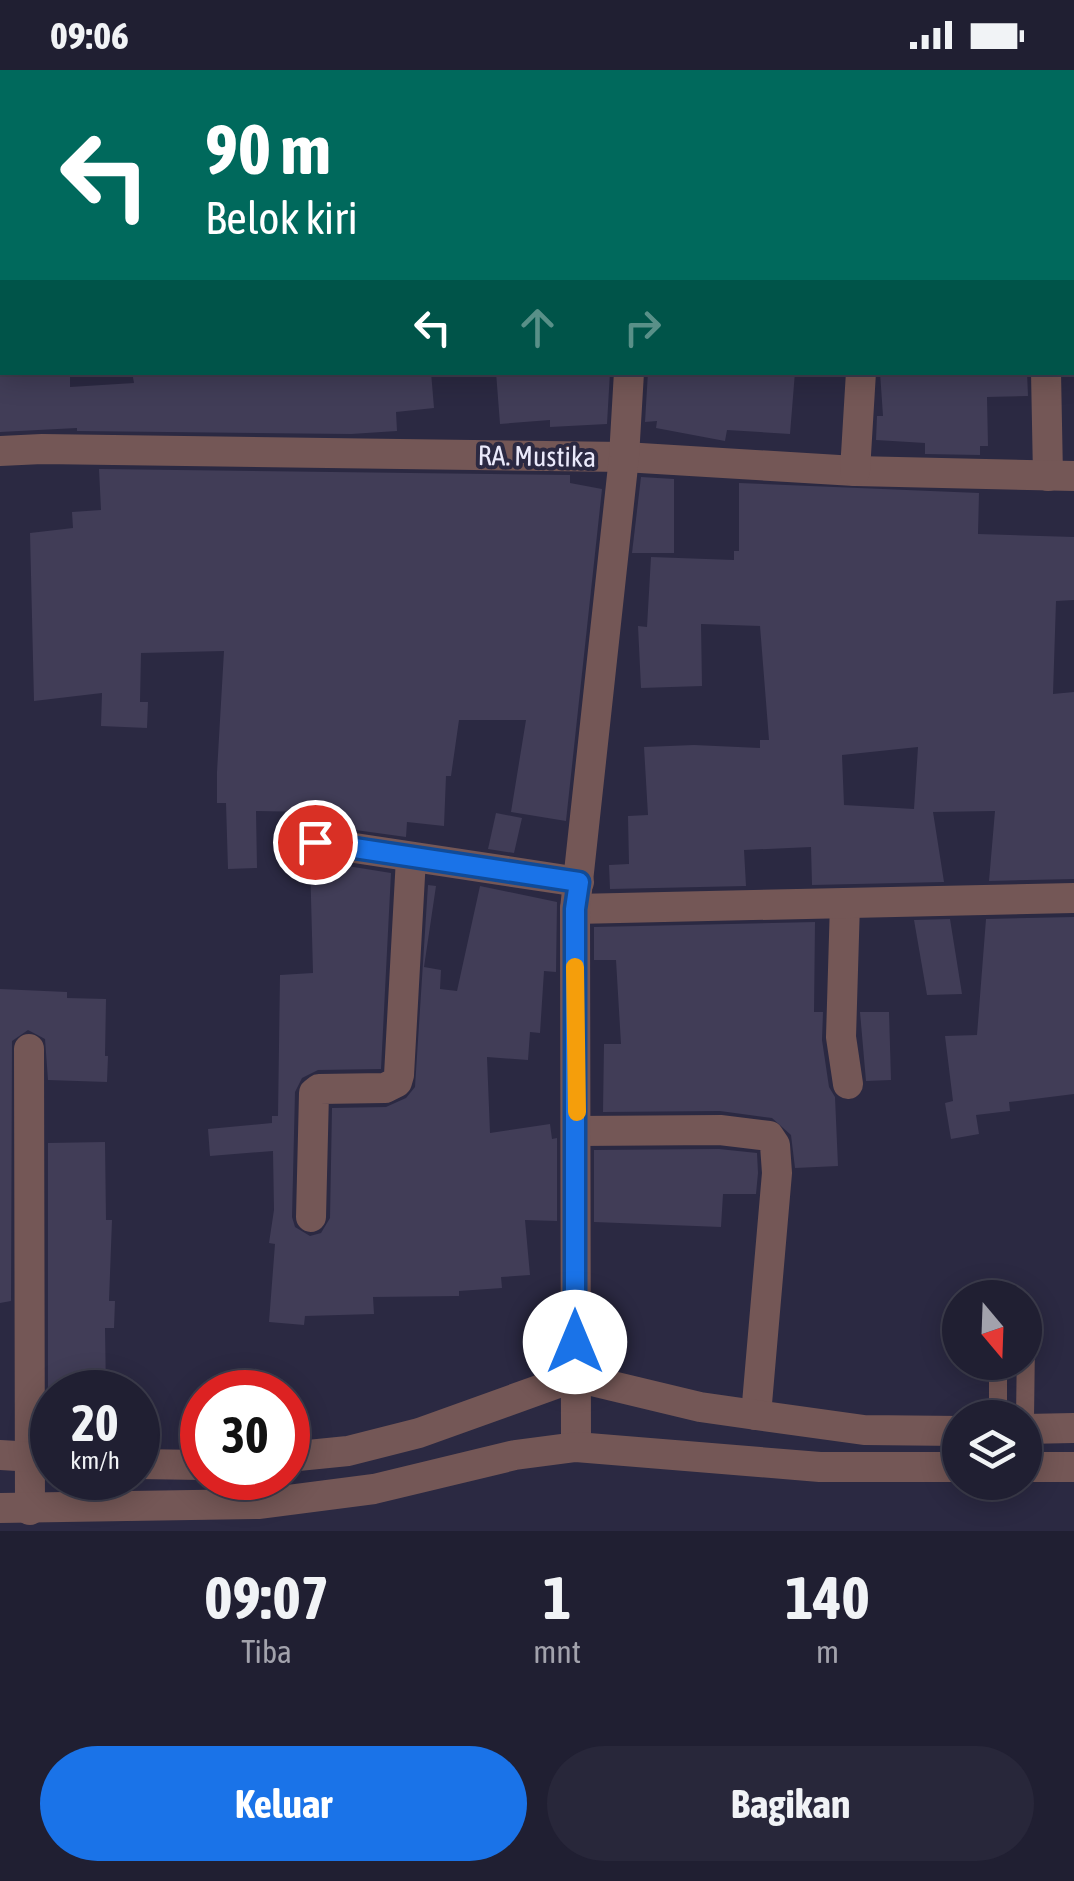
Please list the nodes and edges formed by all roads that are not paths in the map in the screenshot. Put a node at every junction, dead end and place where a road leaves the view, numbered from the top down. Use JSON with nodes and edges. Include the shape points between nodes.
{"nodes":[{"id":1,"x":629,"y":375,"type":"edge"},
{"id":2,"x":861,"y":375,"type":"edge"},
{"id":3,"x":1046,"y":375,"type":"edge"},
{"id":4,"x":0,"y":451,"type":"edge"},
{"id":5,"x":624,"y":458,"type":"junction"},
{"id":6,"x":855,"y":472,"type":"junction"},
{"id":7,"x":1061,"y":476,"type":"edge"},
{"id":8,"x":315,"y":842,"type":"dead end"},
{"id":9,"x":411,"y":858,"type":"junction"},
{"id":10,"x":577,"y":896,"type":"junction"},
{"id":11,"x":1074,"y":898,"type":"edge"},
{"id":12,"x":845,"y":903,"type":"junction"},
{"id":13,"x":29,"y":1049,"type":"dead end"},
{"id":14,"x":848,"y":1084,"type":"dead end"},
{"id":15,"x":577,"y":1130,"type":"junction"},
{"id":16,"x":311,"y":1218,"type":"dead end"},
{"id":17,"x":575,"y":1385,"type":"junction"},
{"id":18,"x":756,"y":1415,"type":"junction"},
{"id":19,"x":1074,"y":1428,"type":"edge"},
{"id":20,"x":1042,"y":1429,"type":"edge"},
{"id":21,"x":942,"y":1430,"type":"edge"},
{"id":22,"x":576,"y":1437,"type":"junction"},
{"id":23,"x":310,"y":1455,"type":"edge"},
{"id":24,"x":942,"y":1467,"type":"edge"},
{"id":25,"x":1042,"y":1467,"type":"edge"},
{"id":26,"x":1074,"y":1467,"type":"edge"},
{"id":27,"x":25,"y":1481,"type":"edge"}],
"edges":[{"from":1,"to":5,"type":"street"},
{"from":2,"to":6,"type":"street"},
{"from":3,"to":7,"type":"street"},
{"from":4,"to":5,"type":"street","name":"RA. Mustika"},
{"from":5,"to":6,"type":"street","name":"RA. Mustika"},
{"from":5,"to":10,"type":"street"},
{"from":6,"to":7,"type":"street","name":"RA. Mustika"},
{"from":8,"to":9,"type":"street"},
{"from":9,"to":10,"type":"street"},
{"from":9,"to":16,"type":"street","via":[[399,1075],[385,1088],[314,1094]]},
{"from":10,"to":12,"type":"street"},
{"from":10,"to":15,"type":"street"},
{"from":11,"to":12,"type":"street"},
{"from":12,"to":14,"type":"street","via":[[841,1037]]},
{"from":13,"to":27,"type":"street"},
{"from":15,"to":17,"type":"street"},
{"from":15,"to":18,"type":"street","via":[[720,1130],[773,1141],[777,1173]]},
{"from":17,"to":18,"type":"street"},
{"from":17,"to":22,"type":"street"},
{"from":17,"to":23,"type":"street","via":[[418,1433]]},
{"from":18,"to":21,"type":"street","via":[[864,1430]]},
{"from":19,"to":20,"type":"street"},
{"from":22,"to":24,"type":"street","via":[[820,1467]]},
{"from":22,"to":27,"type":"street","via":[[374,1488],[258,1504]]},
{"from":25,"to":26,"type":"street"}]}
